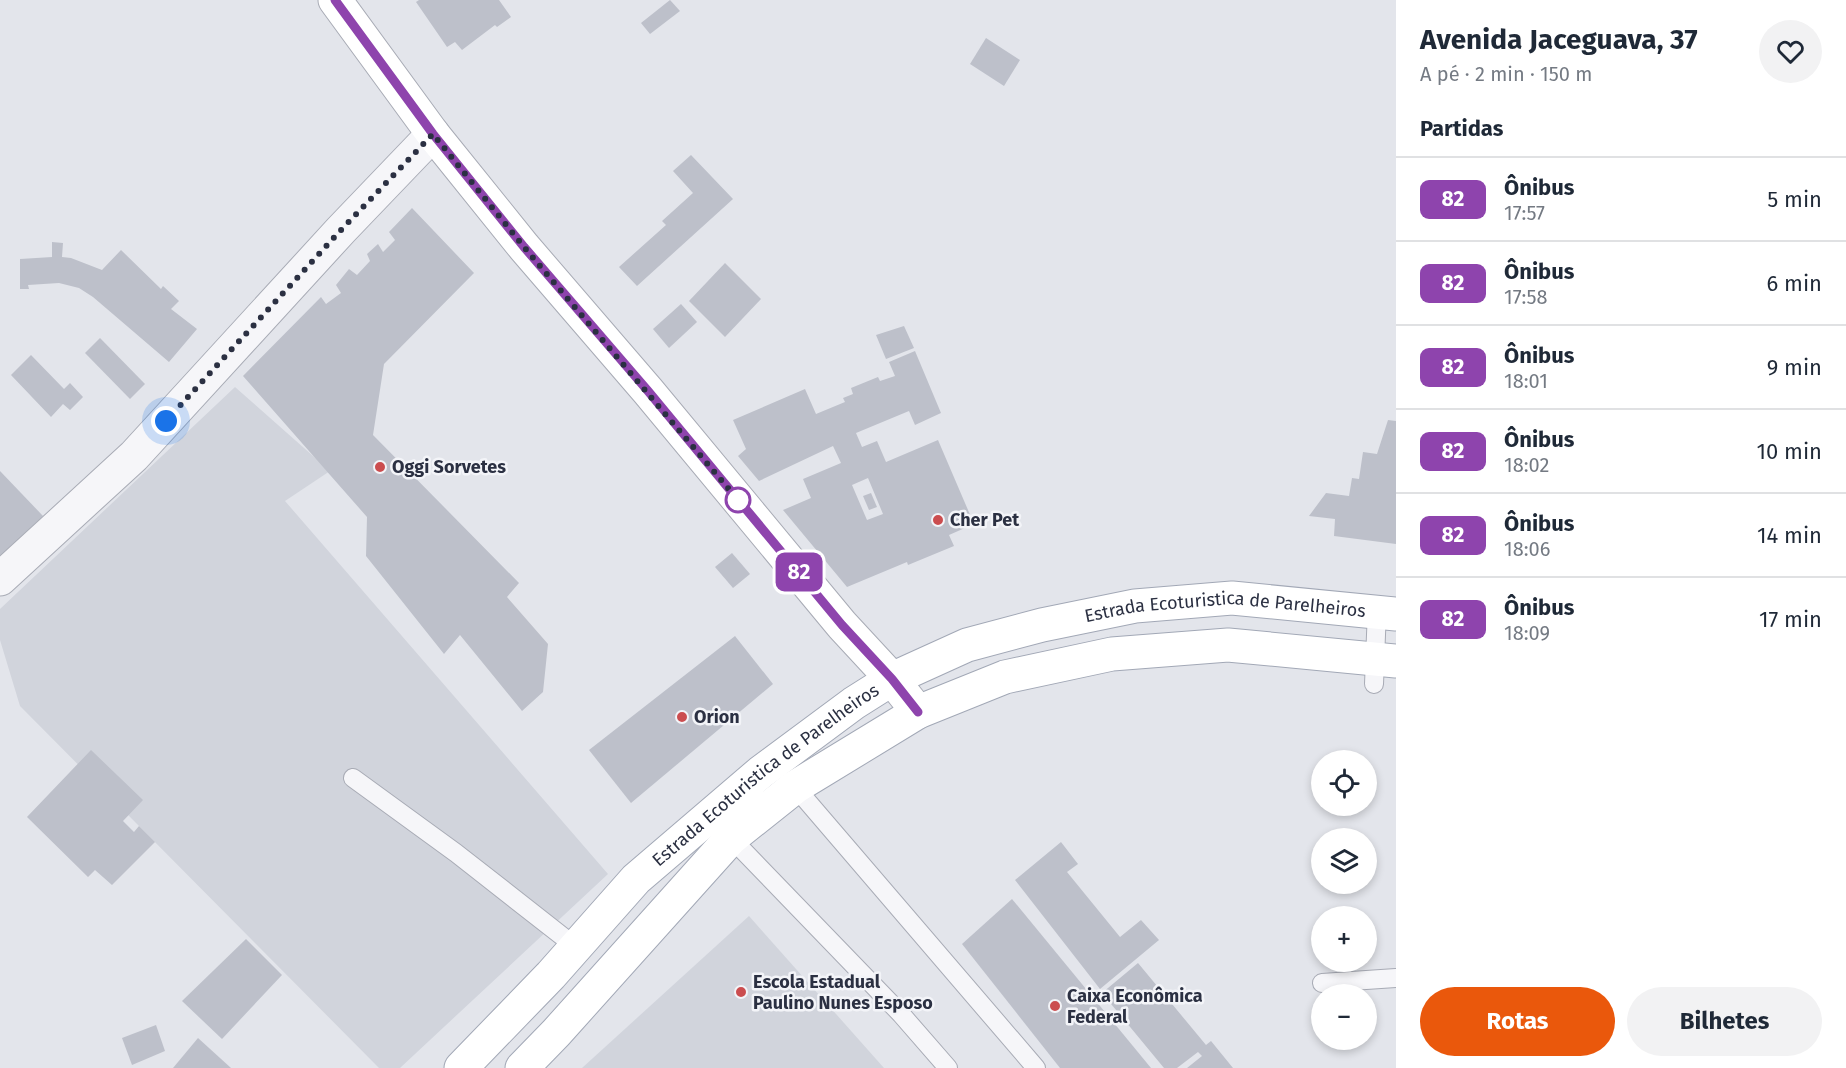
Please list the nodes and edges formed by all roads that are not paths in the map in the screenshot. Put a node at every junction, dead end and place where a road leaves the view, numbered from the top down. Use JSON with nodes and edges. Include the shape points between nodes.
{"nodes":[{"id":1,"x":335,"y":0,"type":"edge"},
{"id":2,"x":433,"y":134,"type":"junction"},
{"id":3,"x":0,"y":579,"type":"edge"},
{"id":4,"x":1387,"y":612,"type":"edge"},
{"id":5,"x":1382,"y":667,"type":"edge"},
{"id":6,"x":892,"y":679,"type":"junction"},
{"id":7,"x":918,"y":712,"type":"junction"},
{"id":8,"x":353,"y":778,"type":"dead end"},
{"id":9,"x":795,"y":787,"type":"junction"},
{"id":10,"x":731,"y":838,"type":"junction"},
{"id":11,"x":576,"y":947,"type":"junction"},
{"id":12,"x":1396,"y":978,"type":"edge"},
{"id":13,"x":1322,"y":983,"type":"dead end"},
{"id":14,"x":460,"y":1068,"type":"edge"},
{"id":15,"x":522,"y":1068,"type":"edge"},
{"id":16,"x":948,"y":1068,"type":"edge"},
{"id":17,"x":1036,"y":1068,"type":"edge"}],
"edges":[{"from":1,"to":2,"type":"main road"},
{"from":2,"to":3,"type":"street","via":[[134,456]]},
{"from":2,"to":6,"type":"main road","via":[[842,625]]},
{"from":4,"to":5,"type":"lane"},
{"from":4,"to":6,"type":"main road","name":"Estrada Ecoturistica de Parelheiros","via":[[1232,598],[1135,606],[967,645]]},
{"from":5,"to":7,"type":"main road","name":"Estrada Ecoturistica de Parelheiros","via":[[1228,645],[1112,654],[1005,677]]},
{"from":6,"to":7,"type":"main road"},
{"from":6,"to":11,"type":"main road","name":"Estrada Ecoturistica de Parelheiros","via":[[761,772],[636,879]]},
{"from":7,"to":9,"type":"main road","name":"Estrada Ecoturistica de Parelheiros"},
{"from":8,"to":11,"type":"lane"},
{"from":9,"to":10,"type":"main road","name":"Estrada Ecoturistica de Parelheiros"},
{"from":9,"to":17,"type":"lane"},
{"from":10,"to":15,"type":"main road","name":"Estrada Ecoturistica de Parelheiros"},
{"from":10,"to":16,"type":"lane"},
{"from":11,"to":14,"type":"main road","name":"Estrada Ecoturistica de Parelheiros"},
{"from":12,"to":13,"type":"lane"}]}
